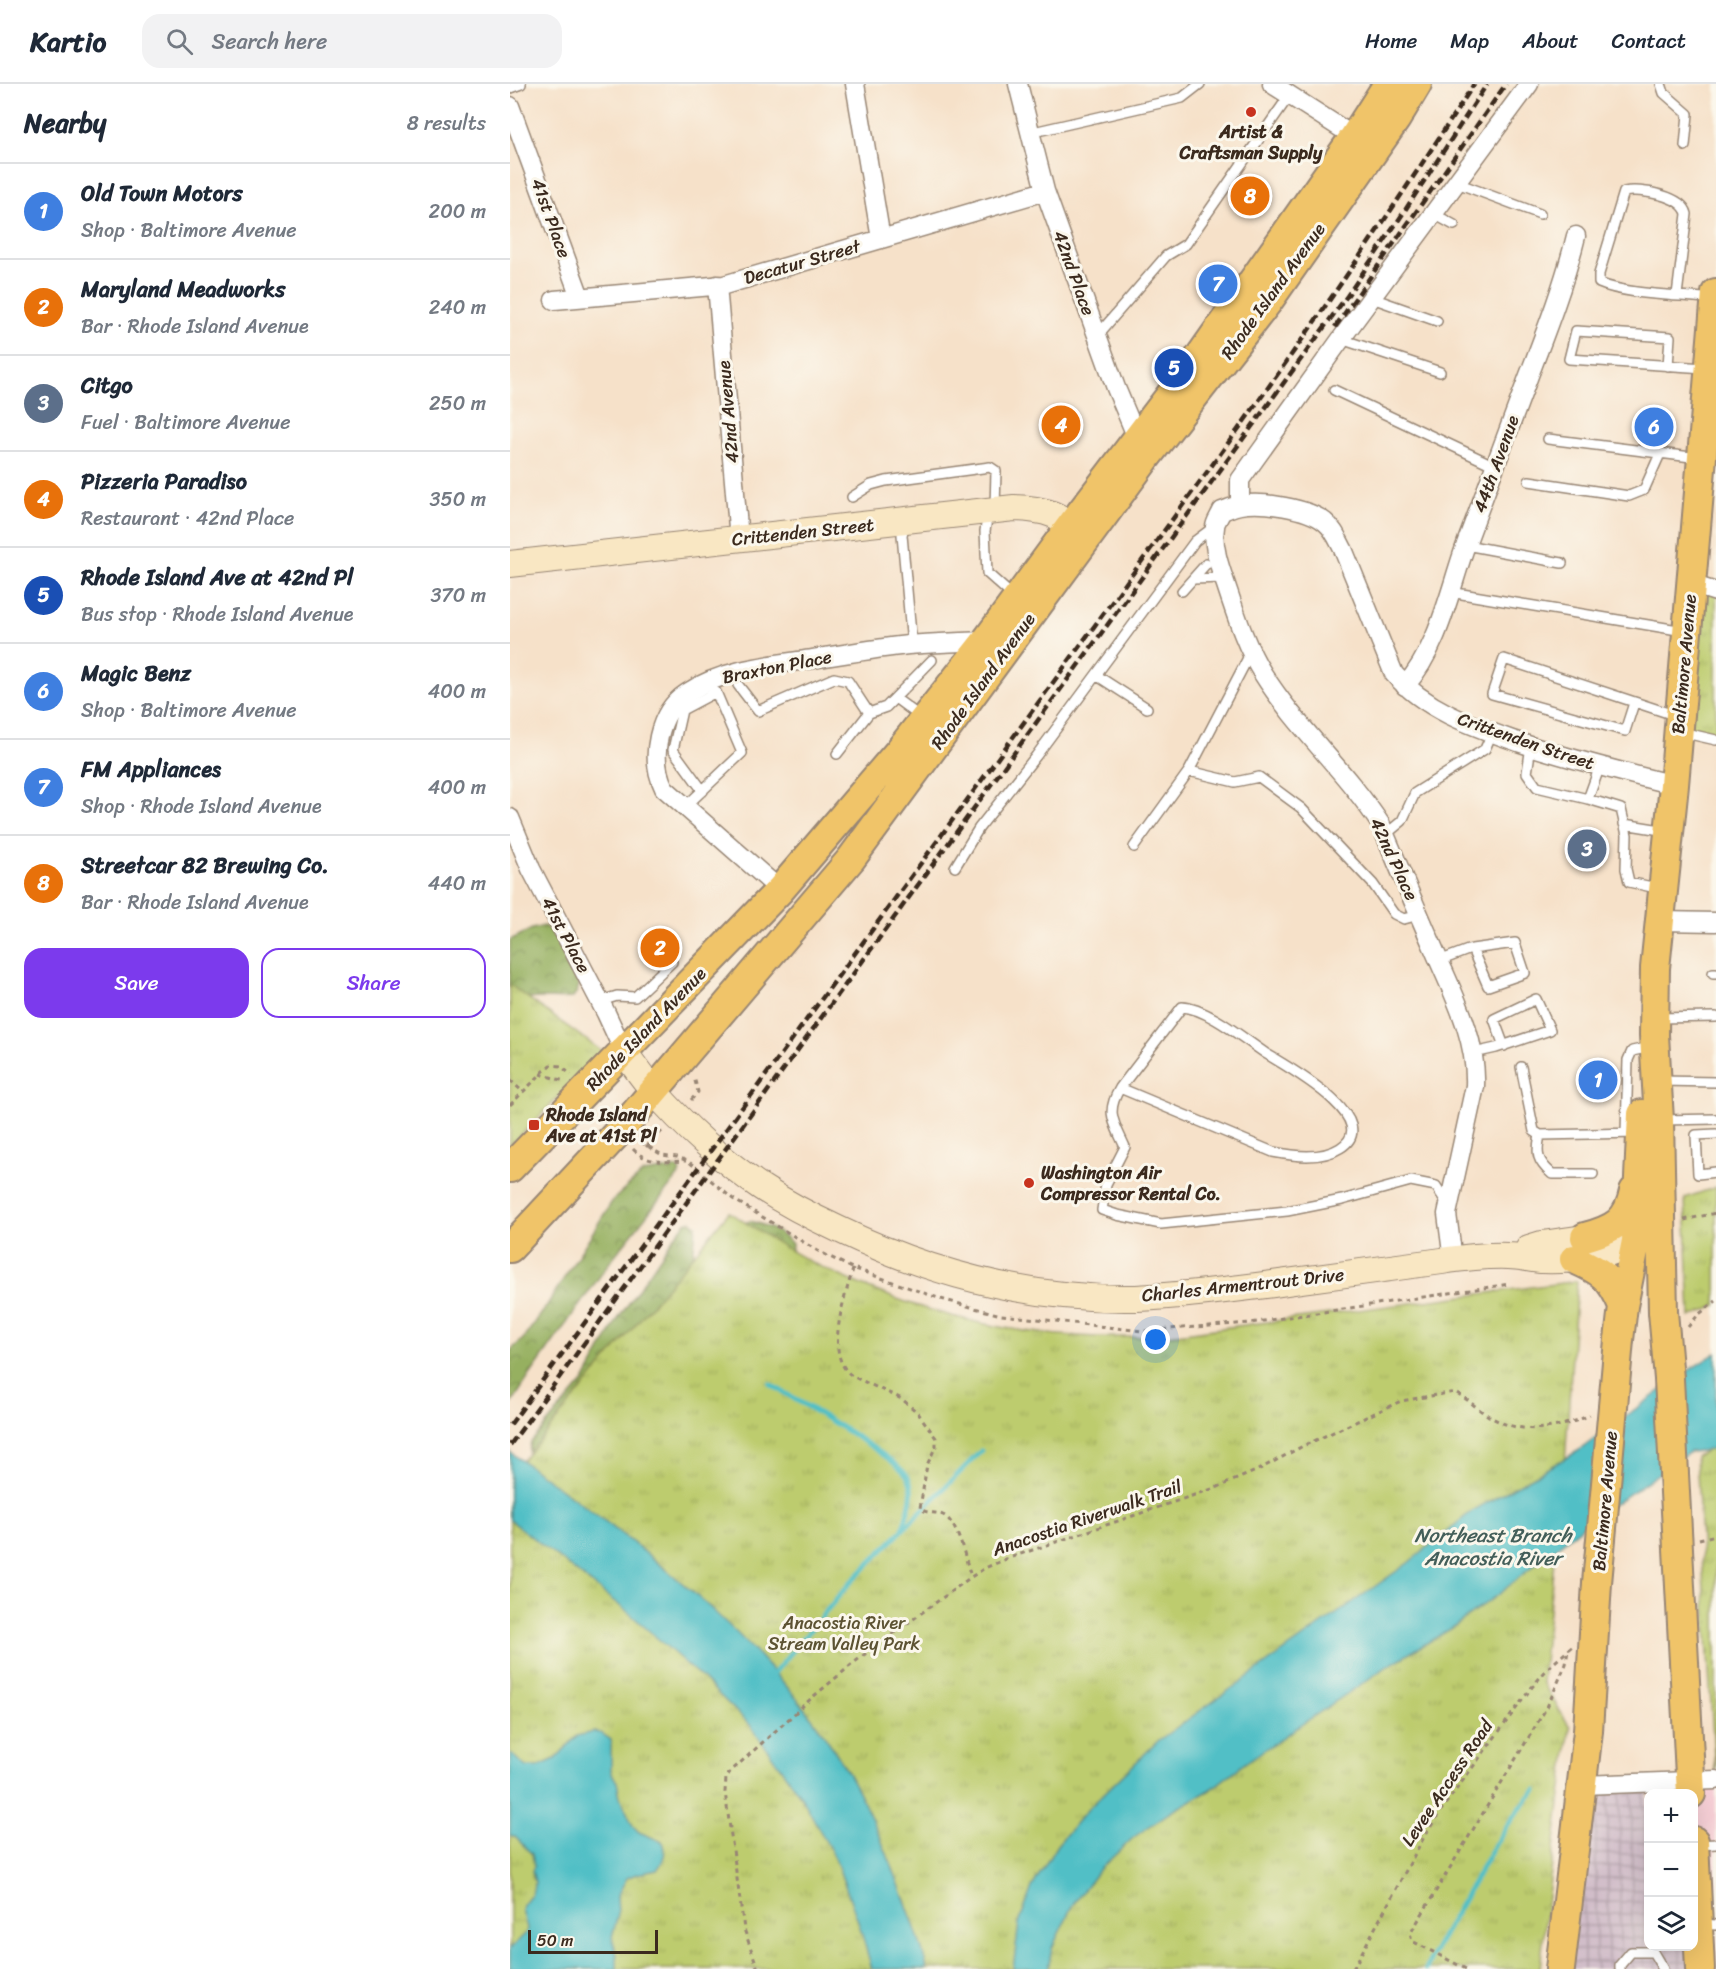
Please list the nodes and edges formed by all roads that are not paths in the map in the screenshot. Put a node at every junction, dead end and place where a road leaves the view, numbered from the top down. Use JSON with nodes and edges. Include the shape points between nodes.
{"nodes":[{"id":1,"x":522,"y":84,"type":"edge"},
{"id":2,"x":855,"y":84,"type":"edge"},
{"id":3,"x":1018,"y":84,"type":"edge"},
{"id":4,"x":1200,"y":84,"type":"edge"},
{"id":5,"x":1272,"y":84,"type":"edge"},
{"id":6,"x":1388,"y":84,"type":"edge"},
{"id":7,"x":1418,"y":84,"type":"edge"},
{"id":8,"x":1530,"y":84,"type":"edge"},
{"id":9,"x":1661,"y":84,"type":"edge"},
{"id":10,"x":510,"y":88,"type":"edge"},
{"id":11,"x":1289,"y":96,"type":"junction"},
{"id":12,"x":510,"y":106,"type":"edge"},
{"id":13,"x":1029,"y":133,"type":"junction"},
{"id":14,"x":1364,"y":143,"type":"junction"},
{"id":15,"x":1685,"y":146,"type":"dead end"},
{"id":16,"x":1457,"y":183,"type":"junction"},
{"id":17,"x":1045,"y":191,"type":"junction"},
{"id":18,"x":1434,"y":214,"type":"junction"},
{"id":19,"x":1540,"y":214,"type":"dead end"},
{"id":20,"x":1454,"y":225,"type":"dead end"},
{"id":21,"x":1576,"y":236,"type":"dead end"},
{"id":22,"x":880,"y":239,"type":"junction"},
{"id":23,"x":717,"y":285,"type":"junction"},
{"id":24,"x":1677,"y":295,"type":"junction"},
{"id":25,"x":1716,"y":296,"type":"edge"},
{"id":26,"x":580,"y":297,"type":"junction"},
{"id":27,"x":1372,"y":298,"type":"junction"},
{"id":28,"x":554,"y":300,"type":"dead end"},
{"id":29,"x":1437,"y":321,"type":"dead end"},
{"id":30,"x":1097,"y":336,"type":"junction"},
{"id":31,"x":1341,"y":339,"type":"junction"},
{"id":32,"x":1668,"y":366,"type":"junction"},
{"id":33,"x":1709,"y":369,"type":"junction"},
{"id":34,"x":1440,"y":372,"type":"dead end"},
{"id":35,"x":1334,"y":390,"type":"dead end"},
{"id":36,"x":1548,"y":439,"type":"dead end"},
{"id":37,"x":1141,"y":448,"type":"junction"},
{"id":38,"x":1660,"y":454,"type":"junction"},
{"id":39,"x":1701,"y":459,"type":"junction"},
{"id":40,"x":1495,"y":466,"type":"junction"},
{"id":41,"x":1529,"y":481,"type":"dead end"},
{"id":42,"x":852,"y":497,"type":"dead end"},
{"id":43,"x":1240,"y":505,"type":"junction"},
{"id":44,"x":992,"y":511,"type":"junction"},
{"id":45,"x":906,"y":520,"type":"junction"},
{"id":46,"x":1215,"y":526,"type":"junction"},
{"id":47,"x":1080,"y":530,"type":"junction"},
{"id":48,"x":739,"y":539,"type":"junction"},
{"id":49,"x":1466,"y":545,"type":"junction"},
{"id":50,"x":1562,"y":563,"type":"dead end"},
{"id":51,"x":510,"y":564,"type":"edge"},
{"id":52,"x":1206,"y":564,"type":"dead end"},
{"id":53,"x":1224,"y":578,"type":"junction"},
{"id":54,"x":1193,"y":579,"type":"junction"},
{"id":55,"x":1703,"y":588,"type":"edge"},
{"id":56,"x":1182,"y":591,"type":"dead end"},
{"id":57,"x":1450,"y":592,"type":"junction"},
{"id":58,"x":1016,"y":600,"type":"junction"},
{"id":59,"x":1687,"y":632,"type":"junction"},
{"id":60,"x":986,"y":641,"type":"junction"},
{"id":61,"x":912,"y":645,"type":"junction"},
{"id":62,"x":1251,"y":652,"type":"junction"},
{"id":63,"x":932,"y":660,"type":"dead end"},
{"id":64,"x":1096,"y":675,"type":"junction"},
{"id":65,"x":738,"y":685,"type":"dead end"},
{"id":66,"x":1405,"y":686,"type":"junction"},
{"id":67,"x":895,"y":698,"type":"junction"},
{"id":68,"x":1634,"y":703,"type":"junction"},
{"id":69,"x":1147,"y":708,"type":"dead end"},
{"id":70,"x":869,"y":713,"type":"junction"},
{"id":71,"x":924,"y":719,"type":"junction"},
{"id":72,"x":1679,"y":724,"type":"junction"},
{"id":73,"x":1492,"y":733,"type":"junction"},
{"id":74,"x":1716,"y":740,"type":"edge"},
{"id":75,"x":1531,"y":746,"type":"junction"},
{"id":76,"x":837,"y":754,"type":"dead end"},
{"id":77,"x":1600,"y":766,"type":"junction"},
{"id":78,"x":1189,"y":771,"type":"junction"},
{"id":79,"x":1674,"y":785,"type":"junction"},
{"id":80,"x":703,"y":790,"type":"junction"},
{"id":81,"x":1588,"y":799,"type":"junction"},
{"id":82,"x":685,"y":807,"type":"junction"},
{"id":83,"x":510,"y":818,"type":"edge"},
{"id":84,"x":1624,"y":824,"type":"junction"},
{"id":85,"x":1669,"y":831,"type":"junction"},
{"id":86,"x":1385,"y":835,"type":"junction"},
{"id":87,"x":1134,"y":847,"type":"dead end"},
{"id":88,"x":955,"y":867,"type":"dead end"},
{"id":89,"x":1664,"y":889,"type":"junction"},
{"id":90,"x":780,"y":890,"type":"junction"},
{"id":91,"x":1419,"y":915,"type":"junction"},
{"id":92,"x":1660,"y":921,"type":"junction"},
{"id":93,"x":1716,"y":922,"type":"edge"},
{"id":94,"x":1472,"y":949,"type":"junction"},
{"id":95,"x":1439,"y":961,"type":"junction"},
{"id":96,"x":672,"y":962,"type":"dead end"},
{"id":97,"x":601,"y":1001,"type":"junction"},
{"id":98,"x":1716,"y":1017,"type":"edge"},
{"id":99,"x":1653,"y":1033,"type":"junction"},
{"id":100,"x":1504,"y":1046,"type":"junction"},
{"id":101,"x":624,"y":1052,"type":"junction"},
{"id":102,"x":1474,"y":1053,"type":"junction"},
{"id":103,"x":1521,"y":1067,"type":"dead end"},
{"id":104,"x":1658,"y":1081,"type":"junction"},
{"id":105,"x":1716,"y":1082,"type":"edge"},
{"id":106,"x":1120,"y":1088,"type":"junction"},
{"id":107,"x":654,"y":1092,"type":"junction"},
{"id":108,"x":1716,"y":1119,"type":"edge"},
{"id":109,"x":1642,"y":1128,"type":"junction"},
{"id":110,"x":1716,"y":1134,"type":"edge"},
{"id":111,"x":1540,"y":1135,"type":"junction"},
{"id":112,"x":510,"y":1168,"type":"edge"},
{"id":113,"x":1716,"y":1172,"type":"edge"},
{"id":114,"x":1593,"y":1174,"type":"dead end"},
{"id":115,"x":1650,"y":1177,"type":"junction"},
{"id":116,"x":1448,"y":1205,"type":"junction"},
{"id":117,"x":1636,"y":1241,"type":"junction"},
{"id":118,"x":510,"y":1248,"type":"edge"},
{"id":119,"x":1580,"y":1248,"type":"junction"},
{"id":120,"x":1453,"y":1260,"type":"junction"},
{"id":121,"x":1661,"y":1273,"type":"junction"},
{"id":122,"x":1623,"y":1306,"type":"junction"},
{"id":123,"x":1582,"y":1785,"type":"junction"},
{"id":124,"x":1699,"y":1785,"type":"edge"},
{"id":125,"x":1698,"y":1843,"type":"edge"},
{"id":126,"x":1716,"y":1845,"type":"edge"},
{"id":127,"x":1698,"y":1868,"type":"edge"},
{"id":128,"x":1707,"y":1925,"type":"edge"},
{"id":129,"x":1560,"y":1969,"type":"edge"},
{"id":130,"x":1620,"y":1969,"type":"edge"},
{"id":131,"x":1663,"y":1969,"type":"edge"},
{"id":132,"x":1700,"y":1969,"type":"edge"}],
"edges":[{"from":1,"to":10,"type":"lane"},
{"from":2,"to":22,"type":"street"},
{"from":3,"to":13,"type":"street","name":"42nd Place"},
{"from":4,"to":13,"type":"lane","via":[[1182,98]]},
{"from":5,"to":11,"type":"street"},
{"from":6,"to":14,"type":"main road","name":"Rhode Island Avenue"},
{"from":7,"to":14,"type":"main road","name":"Rhode Island Avenue"},
{"from":8,"to":16,"type":"street"},
{"from":9,"to":15,"type":"lane","via":[[1664,93],[1688,114]]},
{"from":11,"to":14,"type":"street"},
{"from":11,"to":30,"type":"lane","via":[[1186,244],[1166,256]]},
{"from":12,"to":26,"type":"street","name":"41st Place"},
{"from":13,"to":17,"type":"street","name":"42nd Place"},
{"from":14,"to":37,"type":"main road","name":"Rhode Island Avenue","via":[[1267,303]]},
{"from":16,"to":18,"type":"street"},
{"from":16,"to":19,"type":"lane"},
{"from":17,"to":22,"type":"street","name":"Decatur Street"},
{"from":17,"to":30,"type":"street","name":"42nd Place"},
{"from":18,"to":20,"type":"lane"},
{"from":18,"to":27,"type":"street"},
{"from":21,"to":40,"type":"street","name":"44th Avenue","via":[[1555,307]]},
{"from":22,"to":23,"type":"street","name":"Decatur Street"},
{"from":23,"to":26,"type":"street","name":"Decatur Street"},
{"from":23,"to":48,"type":"street","name":"42nd Avenue"},
{"from":24,"to":24,"type":"lane","via":[[1611,288],[1599,283],[1624,192],[1633,190],[1677,200],[1686,207]]},
{"from":24,"to":25,"type":"lane"},
{"from":25,"to":33,"type":"main road","name":"Baltimore Avenue"},
{"from":26,"to":28,"type":"street","name":"Decatur Street"},
{"from":27,"to":29,"type":"lane"},
{"from":27,"to":31,"type":"street"},
{"from":30,"to":37,"type":"street","name":"42nd Place"},
{"from":31,"to":34,"type":"lane"},
{"from":31,"to":43,"type":"street","via":[[1240,480]]},
{"from":32,"to":32,"type":"lane","via":[[1670,337],[1576,331],[1569,359]]},
{"from":32,"to":33,"type":"lane"},
{"from":33,"to":39,"type":"main road","name":"Baltimore Avenue"},
{"from":35,"to":40,"type":"lane"},
{"from":36,"to":38,"type":"lane"},
{"from":37,"to":47,"type":"main road","name":"Rhode Island Avenue"},
{"from":38,"to":39,"type":"lane"},
{"from":38,"to":41,"type":"lane","via":[[1644,490],[1629,496]]},
{"from":39,"to":55,"type":"main road","name":"Baltimore Avenue"},
{"from":40,"to":49,"type":"street","name":"44th Avenue"},
{"from":42,"to":44,"type":"lane","via":[[886,481],[990,467],[996,471]]},
{"from":43,"to":46,"type":"street","via":[[1222,511]]},
{"from":43,"to":66,"type":"street","name":"Crittenden Street","via":[[1283,507],[1325,522],[1343,549],[1386,658]]},
{"from":44,"to":45,"type":"street","name":"Crittenden Street"},
{"from":44,"to":47,"type":"street","name":"Crittenden Street","via":[[1049,511]]},
{"from":44,"to":58,"type":"lane","via":[[985,531],[987,573]]},
{"from":45,"to":48,"type":"street","name":"Crittenden Street"},
{"from":45,"to":61,"type":"lane","via":[[902,535]]},
{"from":46,"to":53,"type":"street","name":"42nd Place","via":[[1215,547]]},
{"from":46,"to":64,"type":"lane","via":[[1195,541]]},
{"from":47,"to":58,"type":"main road","name":"Rhode Island Avenue"},
{"from":47,"to":107,"type":"main road","name":"Rhode Island Avenue","via":[[852,859]]},
{"from":48,"to":51,"type":"street","name":"Crittenden Street"},
{"from":49,"to":50,"type":"lane"},
{"from":49,"to":57,"type":"street","name":"44th Avenue"},
{"from":52,"to":54,"type":"lane"},
{"from":53,"to":54,"type":"lane"},
{"from":53,"to":62,"type":"street","name":"42nd Place"},
{"from":54,"to":56,"type":"lane"},
{"from":55,"to":59,"type":"main road","name":"Baltimore Avenue"},
{"from":57,"to":59,"type":"lane"},
{"from":57,"to":66,"type":"street","name":"44th Avenue","via":[[1428,654]]},
{"from":58,"to":60,"type":"main road","name":"Rhode Island Avenue"},
{"from":59,"to":72,"type":"main road","name":"Baltimore Avenue"},
{"from":60,"to":61,"type":"street","name":"Braxton Place"},
{"from":60,"to":71,"type":"main road","name":"Rhode Island Avenue"},
{"from":61,"to":82,"type":"street","name":"Braxton Place","via":[[751,669],[688,692],[668,715],[660,732],[658,753],[658,771],[664,788]]},
{"from":62,"to":78,"type":"lane"},
{"from":62,"to":86,"type":"street","name":"42nd Place","via":[[1290,711],[1369,806]]},
{"from":63,"to":67,"type":"lane"},
{"from":64,"to":69,"type":"lane"},
{"from":64,"to":88,"type":"lane","via":[[979,828]]},
{"from":65,"to":70,"type":"lane","via":[[758,711],[834,678],[848,681]]},
{"from":66,"to":73,"type":"street","name":"Crittenden Street","via":[[1445,713]]},
{"from":67,"to":70,"type":"lane","via":[[886,707]]},
{"from":67,"to":71,"type":"lane"},
{"from":68,"to":68,"type":"lane","via":[[1504,659],[1492,694],[1625,731]]},
{"from":68,"to":72,"type":"lane"},
{"from":70,"to":76,"type":"lane"},
{"from":71,"to":90,"type":"main road","name":"Rhode Island Avenue"},
{"from":72,"to":74,"type":"lane"},
{"from":72,"to":79,"type":"main road","name":"Baltimore Avenue"},
{"from":73,"to":75,"type":"street","name":"Crittenden Street"},
{"from":73,"to":86,"type":"lane","via":[[1485,749],[1415,793],[1402,820]]},
{"from":75,"to":77,"type":"street","name":"Crittenden Street"},
{"from":75,"to":81,"type":"lane","via":[[1527,772],[1537,787]]},
{"from":77,"to":79,"type":"street","name":"Crittenden Street"},
{"from":77,"to":81,"type":"lane"},
{"from":78,"to":87,"type":"lane"},
{"from":78,"to":91,"type":"lane","via":[[1235,782],[1259,777],[1301,808],[1373,884],[1394,914],[1404,919]]},
{"from":79,"to":85,"type":"main road","name":"Baltimore Avenue"},
{"from":80,"to":80,"type":"lane","via":[[742,753],[716,692],[682,710],[673,750]]},
{"from":80,"to":82,"type":"lane"},
{"from":81,"to":84,"type":"lane","via":[[1621,809]]},
{"from":82,"to":90,"type":"street","name":"Braxton Place"},
{"from":83,"to":97,"type":"street","name":"41st Place","via":[[531,869]]},
{"from":84,"to":85,"type":"lane"},
{"from":84,"to":89,"type":"lane","via":[[1629,882]]},
{"from":85,"to":89,"type":"main road","name":"Baltimore Avenue"},
{"from":86,"to":91,"type":"street","name":"42nd Place"},
{"from":89,"to":92,"type":"main road","name":"Baltimore Avenue"},
{"from":90,"to":101,"type":"main road","name":"Rhode Island Avenue"},
{"from":91,"to":95,"type":"street","name":"42nd Place"},
{"from":92,"to":93,"type":"street"},
{"from":92,"to":99,"type":"main road","name":"Baltimore Avenue"},
{"from":94,"to":94,"type":"lane","via":[[1515,943],[1525,973],[1488,986]]},
{"from":94,"to":95,"type":"lane"},
{"from":95,"to":102,"type":"street","name":"42nd Place"},
{"from":96,"to":97,"type":"lane","via":[[635,997],[617,996]]},
{"from":97,"to":101,"type":"street","name":"41st Place"},
{"from":98,"to":99,"type":"lane"},
{"from":99,"to":104,"type":"main road","name":"Baltimore Avenue"},
{"from":99,"to":109,"type":"main road","name":"Baltimore Avenue"},
{"from":100,"to":100,"type":"lane","via":[[1550,1030],[1536,999],[1494,1019]]},
{"from":100,"to":102,"type":"lane"},
{"from":101,"to":107,"type":"street","name":"Charles Armentrout Drive"},
{"from":101,"to":112,"type":"main road","name":"Rhode Island Avenue"},
{"from":102,"to":116,"type":"street","name":"42nd Place","via":[[1475,1086]]},
{"from":103,"to":111,"type":"lane","via":[[1532,1126]]},
{"from":104,"to":105,"type":"lane"},
{"from":104,"to":109,"type":"main road","name":"Baltimore Avenue"},
{"from":106,"to":106,"type":"lane","via":[[1179,1010],[1190,1008],[1214,1019],[1334,1099],[1347,1116],[1351,1136],[1345,1145],[1322,1155],[1273,1152]]},
{"from":106,"to":116,"type":"lane","via":[[1112,1112],[1125,1147],[1107,1184],[1102,1210],[1161,1224],[1287,1211],[1411,1181],[1436,1186]]},
{"from":107,"to":118,"type":"main road","name":"Rhode Island Avenue"},
{"from":107,"to":120,"type":"street","name":"Charles Armentrout Drive","via":[[716,1152],[752,1180],[815,1218],[887,1251],[999,1286],[1088,1297],[1157,1296]]},
{"from":108,"to":109,"type":"lane"},
{"from":109,"to":111,"type":"lane"},
{"from":109,"to":115,"type":"main road","name":"Baltimore Avenue"},
{"from":110,"to":113,"type":"lane","via":[[1696,1135],[1698,1174]]},
{"from":111,"to":114,"type":"lane","via":[[1537,1148],[1541,1164],[1552,1174]]},
{"from":115,"to":117,"type":"main road","via":[[1655,1217]]},
{"from":115,"to":119,"type":"main road","via":[[1620,1223]]},
{"from":115,"to":121,"type":"main road","name":"Baltimore Avenue","via":[[1662,1224]]},
{"from":116,"to":120,"type":"street","name":"42nd Place"},
{"from":117,"to":119,"type":"street","name":"Charles Armentrout Drive","via":[[1615,1233]]},
{"from":117,"to":121,"type":"main road","via":[[1649,1249]]},
{"from":117,"to":122,"type":"main road","name":"Baltimore Avenue"},
{"from":119,"to":120,"type":"street","name":"Charles Armentrout Drive","via":[[1542,1245],[1506,1256]]},
{"from":119,"to":122,"type":"main road","via":[[1617,1291]]},
{"from":121,"to":124,"type":"main road","name":"Baltimore Avenue","bridge":true,"via":[[1677,1530]]},
{"from":122,"to":123,"type":"main road","name":"Baltimore Avenue","bridge":true,"via":[[1598,1583],[1581,1644]]},
{"from":123,"to":124,"type":"street"},
{"from":123,"to":129,"type":"main road","name":"Baltimore Avenue"},
{"from":125,"to":126,"type":"lane"},
{"from":127,"to":128,"type":"main road"},
{"from":128,"to":132,"type":"main road"},
{"from":130,"to":131,"type":"lane","via":[[1632,1952],[1653,1952]]}]}
